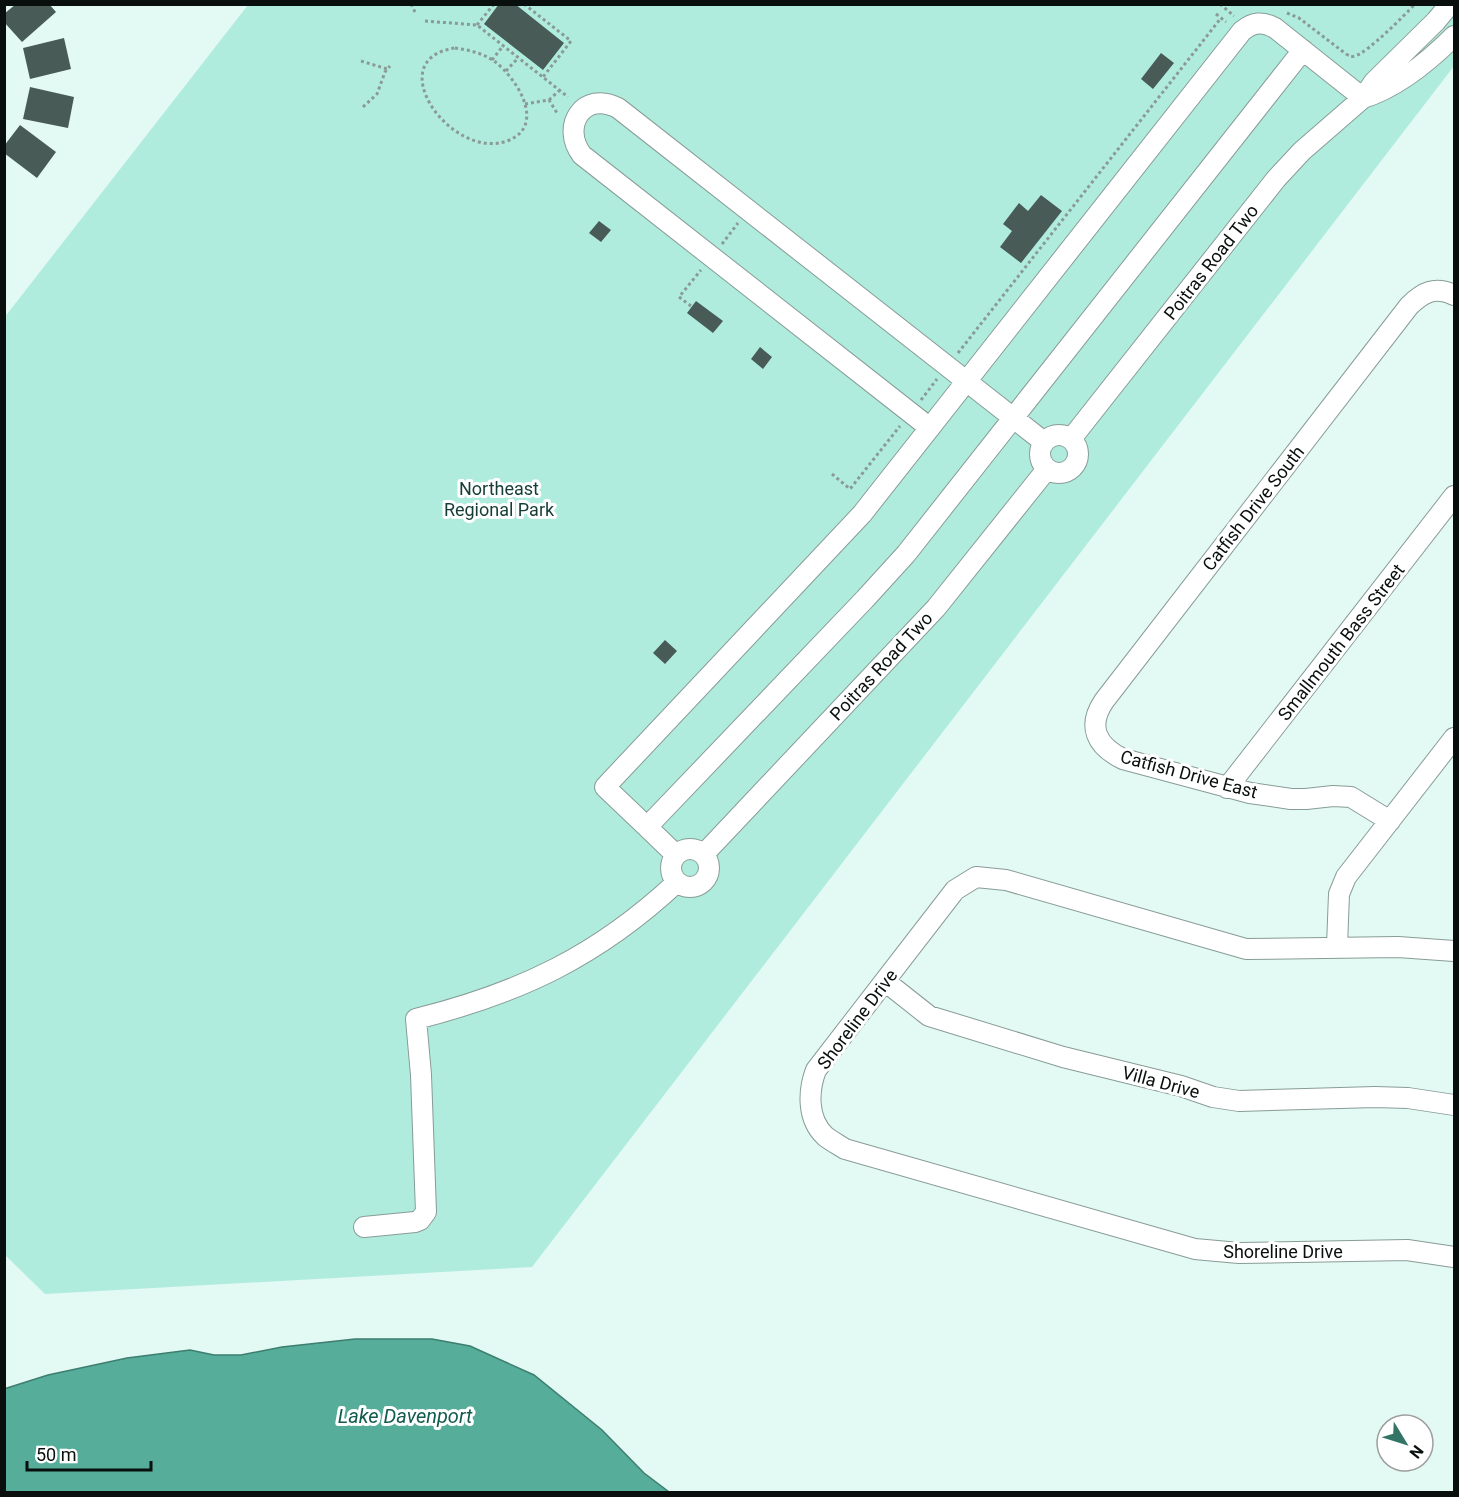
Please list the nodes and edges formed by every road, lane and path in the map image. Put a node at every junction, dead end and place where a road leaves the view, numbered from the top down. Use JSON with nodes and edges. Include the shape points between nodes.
{"nodes":[{"id":1,"x":411,"y":4,"type":"edge"},
{"id":2,"x":494,"y":4,"type":"edge"},
{"id":3,"x":524,"y":4,"type":"edge"},
{"id":4,"x":1220,"y":4,"type":"edge"},
{"id":5,"x":1415,"y":4,"type":"edge"},
{"id":6,"x":1450,"y":4,"type":"edge"},
{"id":7,"x":415,"y":12,"type":"dead end"},
{"id":8,"x":1285,"y":13,"type":"dead end"},
{"id":9,"x":1216,"y":14,"type":"dead end"},
{"id":10,"x":1221,"y":18,"type":"junction"},
{"id":11,"x":1238,"y":19,"type":"dead end"},
{"id":12,"x":425,"y":21,"type":"dead end"},
{"id":13,"x":477,"y":25,"type":"junction"},
{"id":14,"x":1230,"y":25,"type":"dead end"},
{"id":15,"x":1455,"y":36,"type":"edge"},
{"id":16,"x":503,"y":46,"type":"junction"},
{"id":17,"x":1303,"y":50,"type":"junction"},
{"id":18,"x":518,"y":58,"type":"junction"},
{"id":19,"x":492,"y":60,"type":"junction"},
{"id":20,"x":361,"y":61,"type":"dead end"},
{"id":21,"x":506,"y":71,"type":"junction"},
{"id":22,"x":543,"y":77,"type":"junction"},
{"id":23,"x":560,"y":90,"type":"junction"},
{"id":24,"x":568,"y":97,"type":"dead end"},
{"id":25,"x":1363,"y":98,"type":"junction"},
{"id":26,"x":549,"y":100,"type":"junction"},
{"id":27,"x":525,"y":104,"type":"junction"},
{"id":28,"x":363,"y":107,"type":"dead end"},
{"id":29,"x":557,"y":114,"type":"dead end"},
{"id":30,"x":1455,"y":295,"type":"edge"},
{"id":31,"x":948,"y":366,"type":"junction"},
{"id":32,"x":967,"y":381,"type":"junction"},
{"id":33,"x":910,"y":413,"type":"junction"},
{"id":34,"x":1014,"y":418,"type":"junction"},
{"id":35,"x":930,"y":428,"type":"junction"},
{"id":36,"x":1071,"y":439,"type":"junction"},
{"id":37,"x":1044,"y":442,"type":"junction"},
{"id":38,"x":1047,"y":469,"type":"junction"},
{"id":39,"x":832,"y":474,"type":"dead end"},
{"id":40,"x":1455,"y":496,"type":"edge"},
{"id":41,"x":1097,"y":735,"type":"joint"},
{"id":42,"x":1455,"y":738,"type":"edge"},
{"id":43,"x":1227,"y":788,"type":"junction"},
{"id":44,"x":1390,"y":821,"type":"junction"},
{"id":45,"x":647,"y":827,"type":"junction"},
{"id":46,"x":704,"y":854,"type":"junction"},
{"id":47,"x":676,"y":855,"type":"junction"},
{"id":48,"x":677,"y":882,"type":"junction"},
{"id":49,"x":1337,"y":946,"type":"junction"},
{"id":50,"x":1455,"y":951,"type":"edge"},
{"id":51,"x":885,"y":982,"type":"junction"},
{"id":52,"x":1455,"y":1105,"type":"edge"},
{"id":53,"x":364,"y":1227,"type":"dead end"},
{"id":54,"x":1455,"y":1257,"type":"edge"}],
"edges":[{"from":1,"to":7,"type":"path"},
{"from":2,"to":13,"type":"path"},
{"from":3,"to":22,"type":"path","via":[[571,41]]},
{"from":4,"to":11,"type":"path"},
{"from":5,"to":8,"type":"path","via":[[1353,57],[1299,18]]},
{"from":6,"to":25,"type":"street","name":"Poitras Road Two"},
{"from":9,"to":10,"type":"path"},
{"from":10,"to":14,"type":"path"},
{"from":10,"to":31,"type":"path"},
{"from":12,"to":13,"type":"path"},
{"from":13,"to":16,"type":"path"},
{"from":15,"to":25,"type":"street","name":"Poitras Road Two","via":[[1391,86]]},
{"from":16,"to":18,"type":"path"},
{"from":16,"to":19,"type":"path"},
{"from":17,"to":25,"type":"street"},
{"from":17,"to":32,"type":"street","via":[[1265,23],[1250,24],[1242,31]]},
{"from":17,"to":34,"type":"street"},
{"from":18,"to":21,"type":"path"},
{"from":18,"to":22,"type":"path"},
{"from":19,"to":21,"type":"path"},
{"from":19,"to":27,"type":"path","via":[[455,48],[429,58],[422,88],[435,114],[468,138],[495,144],[520,132],[526,118]]},
{"from":20,"to":28,"type":"path","via":[[388,67],[377,94]]},
{"from":21,"to":27,"type":"path"},
{"from":22,"to":23,"type":"path"},
{"from":23,"to":24,"type":"path"},
{"from":23,"to":26,"type":"path"},
{"from":25,"to":36,"type":"street","name":"Poitras Road Two","via":[[1276,179]]},
{"from":26,"to":27,"type":"path"},
{"from":26,"to":29,"type":"path"},
{"from":30,"to":41,"type":"street","name":"Catfish Drive South","via":[[1430,291],[1409,306],[1104,700],[1095,718]]},
{"from":31,"to":32,"type":"street"},
{"from":31,"to":33,"type":"path"},
{"from":31,"to":33,"type":"street","via":[[618,108],[597,103],[582,110],[572,134],[582,155]]},
{"from":32,"to":34,"type":"street"},
{"from":32,"to":35,"type":"street"},
{"from":33,"to":35,"type":"street"},
{"from":33,"to":39,"type":"path","via":[[850,489]]},
{"from":34,"to":37,"type":"street"},
{"from":34,"to":45,"type":"street","via":[[906,554]]},
{"from":35,"to":45,"type":"street","via":[[862,514],[605,787]]},
{"from":36,"to":37,"type":"street","via":[[1062,434]]},
{"from":36,"to":38,"type":"street","via":[[1078,453],[1074,465],[1064,472]]},
{"from":37,"to":38,"type":"street","via":[[1040,453]]},
{"from":38,"to":46,"type":"street","name":"Poitras Road Two","via":[[936,608]]},
{"from":40,"to":43,"type":"street","name":"Smallmouth Bass Street"},
{"from":41,"to":43,"type":"street","name":"Catfish Drive East","via":[[1107,749],[1123,759]]},
{"from":42,"to":44,"type":"street"},
{"from":43,"to":44,"type":"street","name":"Catfish Drive East","via":[[1291,799],[1351,797]]},
{"from":44,"to":49,"type":"street","via":[[1341,886]]},
{"from":45,"to":47,"type":"street"},
{"from":46,"to":47,"type":"street","via":[[688,849]]},
{"from":46,"to":48,"type":"street","via":[[709,868],[704,881],[688,887]]},
{"from":47,"to":48,"type":"street","via":[[671,872]]},
{"from":48,"to":53,"type":"street","via":[[632,922],[567,964],[494,997],[416,1019],[426,1212],[415,1222]]},
{"from":49,"to":50,"type":"street","name":"Shoreline Drive"},
{"from":49,"to":51,"type":"street","name":"Shoreline Drive","via":[[1246,949],[1006,880],[976,877],[955,890]]},
{"from":51,"to":52,"type":"street","name":"Villa Drive","via":[[929,1016],[1224,1100],[1375,1097]]},
{"from":51,"to":54,"type":"street","name":"Shoreline Drive","via":[[816,1070],[810,1086],[811,1112],[824,1135],[845,1149],[1194,1249],[1239,1253],[1407,1250]]}]}
